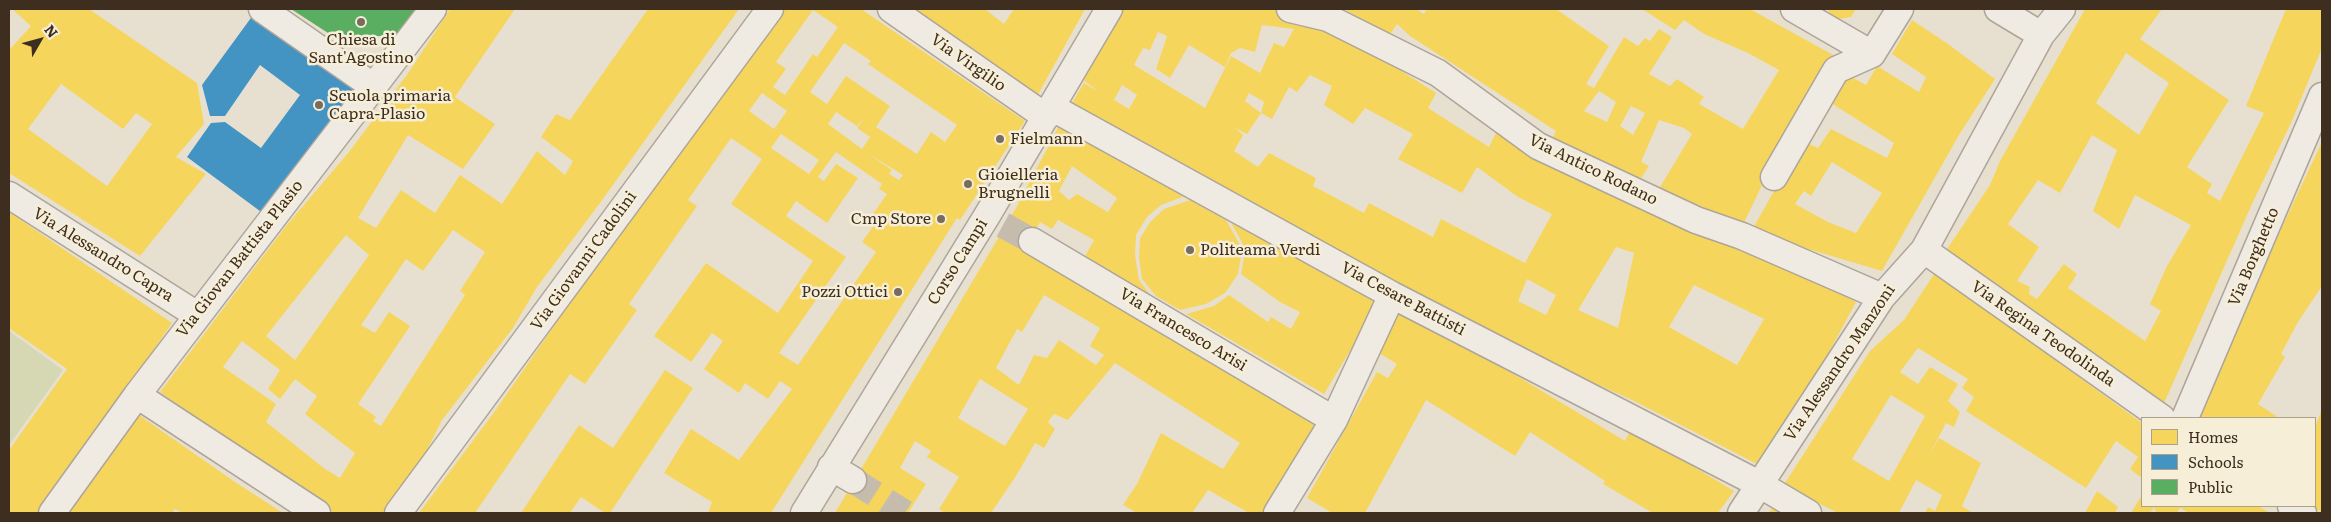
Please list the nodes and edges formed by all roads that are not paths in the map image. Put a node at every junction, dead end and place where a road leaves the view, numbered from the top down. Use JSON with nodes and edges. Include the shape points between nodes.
{"nodes":[{"id":1,"x":262,"y":9,"type":"edge"},
{"id":2,"x":433,"y":9,"type":"edge"},
{"id":3,"x":770,"y":9,"type":"edge"},
{"id":4,"x":891,"y":9,"type":"edge"},
{"id":5,"x":1109,"y":9,"type":"edge"},
{"id":6,"x":1290,"y":9,"type":"edge"},
{"id":7,"x":1794,"y":9,"type":"edge"},
{"id":8,"x":1900,"y":9,"type":"edge"},
{"id":9,"x":1998,"y":9,"type":"edge"},
{"id":10,"x":2062,"y":9,"type":"edge"},
{"id":11,"x":2041,"y":35,"type":"junction"},
{"id":12,"x":1872,"y":54,"type":"junction"},
{"id":13,"x":374,"y":87,"type":"junction"},
{"id":14,"x":2322,"y":96,"type":"edge"},
{"id":15,"x":1049,"y":112,"type":"junction"},
{"id":16,"x":1774,"y":177,"type":"dead end"},
{"id":17,"x":9,"y":195,"type":"edge"},
{"id":18,"x":1032,"y":241,"type":"tunnel mouth"},
{"id":19,"x":1924,"y":250,"type":"junction"},
{"id":20,"x":1392,"y":295,"type":"junction"},
{"id":21,"x":1882,"y":297,"type":"junction"},
{"id":22,"x":197,"y":315,"type":"junction"},
{"id":23,"x":137,"y":395,"type":"junction"},
{"id":24,"x":2161,"y":417,"type":"edge"},
{"id":25,"x":2185,"y":417,"type":"edge"},
{"id":26,"x":1334,"y":420,"type":"junction"},
{"id":27,"x":1759,"y":484,"type":"junction"},
{"id":28,"x":52,"y":513,"type":"edge"},
{"id":29,"x":317,"y":513,"type":"edge"},
{"id":30,"x":398,"y":513,"type":"edge"},
{"id":31,"x":804,"y":513,"type":"edge"},
{"id":32,"x":1277,"y":513,"type":"edge"},
{"id":33,"x":1741,"y":513,"type":"edge"},
{"id":34,"x":1808,"y":513,"type":"edge"}],
"edges":[{"from":1,"to":13,"type":"street"},
{"from":2,"to":13,"type":"street","name":"Via Giovan Battista Plasio"},
{"from":3,"to":30,"type":"street","name":"Via Giovanni Cadolini"},
{"from":4,"to":15,"type":"street","name":"Via Virgilio","via":[[995,83]]},
{"from":5,"to":15,"type":"street","name":"Corso Campi"},
{"from":6,"to":21,"type":"street","name":"Via Antico Rodano","via":[[1328,18],[1438,72],[1538,146],[1696,220],[1742,236]]},
{"from":7,"to":12,"type":"street"},
{"from":8,"to":12,"type":"street"},
{"from":9,"to":11,"type":"street"},
{"from":10,"to":11,"type":"street","name":"Via Alessandro Manzoni"},
{"from":11,"to":19,"type":"street","name":"Via Alessandro Manzoni"},
{"from":12,"to":16,"type":"street","via":[[1836,70]]},
{"from":13,"to":22,"type":"street","name":"Via Giovan Battista Plasio"},
{"from":14,"to":25,"type":"street","name":"Via Borghetto"},
{"from":15,"to":20,"type":"street","name":"Via Cesare Battisti","via":[[1108,139]]},
{"from":15,"to":31,"type":"street","name":"Corso Campi","via":[[995,220],[842,474]]},
{"from":17,"to":22,"type":"street","name":"Via Alessandro Capra"},
{"from":18,"to":26,"type":"street","name":"Via Francesco Arisi"},
{"from":19,"to":21,"type":"street","name":"Via Alessandro Manzoni"},
{"from":19,"to":24,"type":"street","name":"Via Regina Teodolinda"},
{"from":20,"to":26,"type":"street"},
{"from":20,"to":27,"type":"street","name":"Via Cesare Battisti"},
{"from":21,"to":27,"type":"street","name":"Via Alessandro Manzoni"},
{"from":22,"to":23,"type":"street","name":"Via Giovan Battista Plasio"},
{"from":23,"to":28,"type":"street","name":"Via Giovan Battista Plasio"},
{"from":23,"to":29,"type":"street"},
{"from":26,"to":32,"type":"street"},
{"from":27,"to":33,"type":"street","name":"Via Alessandro Manzoni"},
{"from":27,"to":34,"type":"street","name":"Via Cesare Battisti"}]}
